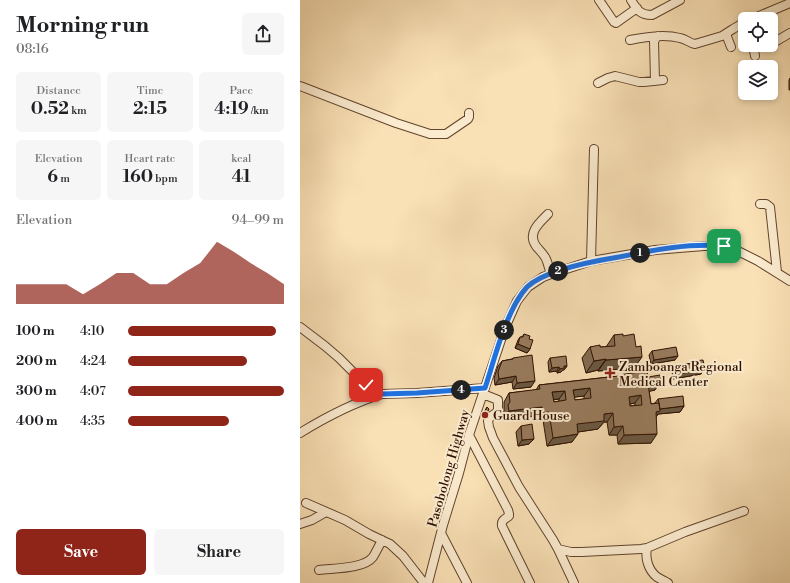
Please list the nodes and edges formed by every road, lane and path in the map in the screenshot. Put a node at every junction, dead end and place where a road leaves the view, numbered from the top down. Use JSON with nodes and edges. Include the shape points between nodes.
{"nodes":[{"id":1,"x":599,"y":0,"type":"edge"},
{"id":2,"x":631,"y":0,"type":"edge"},
{"id":3,"x":680,"y":0,"type":"edge"},
{"id":4,"x":790,"y":3,"type":"edge"},
{"id":5,"x":637,"y":8,"type":"junction"},
{"id":6,"x":769,"y":12,"type":"edge"},
{"id":7,"x":738,"y":26,"type":"edge"},
{"id":8,"x":790,"y":33,"type":"edge"},
{"id":9,"x":726,"y":34,"type":"junction"},
{"id":10,"x":658,"y":36,"type":"junction"},
{"id":11,"x":630,"y":40,"type":"dead end"},
{"id":12,"x":778,"y":41,"type":"edge"},
{"id":13,"x":731,"y":47,"type":"dead end"},
{"id":14,"x":754,"y":52,"type":"edge"},
{"id":15,"x":755,"y":56,"type":"dead end"},
{"id":16,"x":598,"y":83,"type":"dead end"},
{"id":17,"x":300,"y":86,"type":"edge"},
{"id":18,"x":469,"y":113,"type":"dead end"},
{"id":19,"x":594,"y":149,"type":"dead end"},
{"id":20,"x":760,"y":204,"type":"dead end"},
{"id":21,"x":548,"y":214,"type":"dead end"},
{"id":22,"x":591,"y":262,"type":"junction"},
{"id":23,"x":777,"y":272,"type":"junction"},
{"id":24,"x":550,"y":274,"type":"junction"},
{"id":25,"x":790,"y":281,"type":"edge"},
{"id":26,"x":300,"y":327,"type":"edge"},
{"id":27,"x":484,"y":391,"type":"junction"},
{"id":28,"x":382,"y":394,"type":"junction"},
{"id":29,"x":300,"y":433,"type":"edge"},
{"id":30,"x":469,"y":435,"type":"junction"},
{"id":31,"x":306,"y":503,"type":"dead end"},
{"id":32,"x":744,"y":511,"type":"dead end"},
{"id":33,"x":326,"y":512,"type":"junction"},
{"id":34,"x":300,"y":524,"type":"edge"},
{"id":35,"x":441,"y":533,"type":"junction"},
{"id":36,"x":382,"y":540,"type":"junction"},
{"id":37,"x":647,"y":548,"type":"junction"},
{"id":38,"x":558,"y":549,"type":"junction"},
{"id":39,"x":319,"y":570,"type":"dead end"},
{"id":40,"x":424,"y":583,"type":"edge"},
{"id":41,"x":428,"y":583,"type":"edge"},
{"id":42,"x":467,"y":583,"type":"edge"},
{"id":43,"x":530,"y":583,"type":"edge"},
{"id":44,"x":574,"y":583,"type":"edge"},
{"id":45,"x":668,"y":583,"type":"edge"}],
"edges":[{"from":1,"to":5,"type":"street","via":[[616,23]]},
{"from":2,"to":5,"type":"street"},
{"from":3,"to":5,"type":"street","via":[[652,15],[639,12]]},
{"from":4,"to":6,"type":"street"},
{"from":7,"to":9,"type":"street"},
{"from":8,"to":12,"type":"street"},
{"from":9,"to":10,"type":"street","via":[[694,44],[680,37]]},
{"from":9,"to":13,"type":"street"},
{"from":10,"to":11,"type":"street"},
{"from":10,"to":16,"type":"street","via":[[654,46],[659,80],[639,82],[615,76]]},
{"from":14,"to":15,"type":"street"},
{"from":17,"to":18,"type":"street","via":[[430,134],[446,134],[468,119]]},
{"from":19,"to":22,"type":"street"},
{"from":20,"to":23,"type":"street","via":[[770,207]]},
{"from":21,"to":24,"type":"street","via":[[536,227],[533,238],[546,258]]},
{"from":22,"to":23,"type":"street","name":"Pasobolong Highway","via":[[655,250],[724,246]]},
{"from":22,"to":24,"type":"street","name":"Pasobolong Highway"},
{"from":23,"to":25,"type":"street","name":"Pasobolong Highway"},
{"from":24,"to":27,"type":"street","name":"Pasobolong Highway","via":[[528,287],[516,302]]},
{"from":26,"to":28,"type":"street","via":[[326,346],[372,390]]},
{"from":27,"to":28,"type":"street"},
{"from":27,"to":30,"type":"street","name":"Pasobolong Highway"},
{"from":27,"to":38,"type":"street","via":[[498,400],[497,412],[488,421],[493,438],[519,487]]},
{"from":28,"to":29,"type":"street","via":[[349,406]]},
{"from":30,"to":35,"type":"street","name":"Pasobolong Highway"},
{"from":30,"to":43,"type":"street","via":[[508,510],[509,516],[504,519],[502,526]]},
{"from":31,"to":33,"type":"street"},
{"from":32,"to":37,"type":"street"},
{"from":33,"to":34,"type":"street"},
{"from":33,"to":36,"type":"street"},
{"from":35,"to":41,"type":"street","name":"Pasobolong Highway"},
{"from":35,"to":42,"type":"street"},
{"from":36,"to":39,"type":"street","via":[[373,557],[365,563]]},
{"from":36,"to":40,"type":"street","via":[[403,556]]},
{"from":37,"to":38,"type":"street","via":[[582,552]]},
{"from":37,"to":45,"type":"street","via":[[646,560],[652,572]]},
{"from":38,"to":44,"type":"street"}]}
